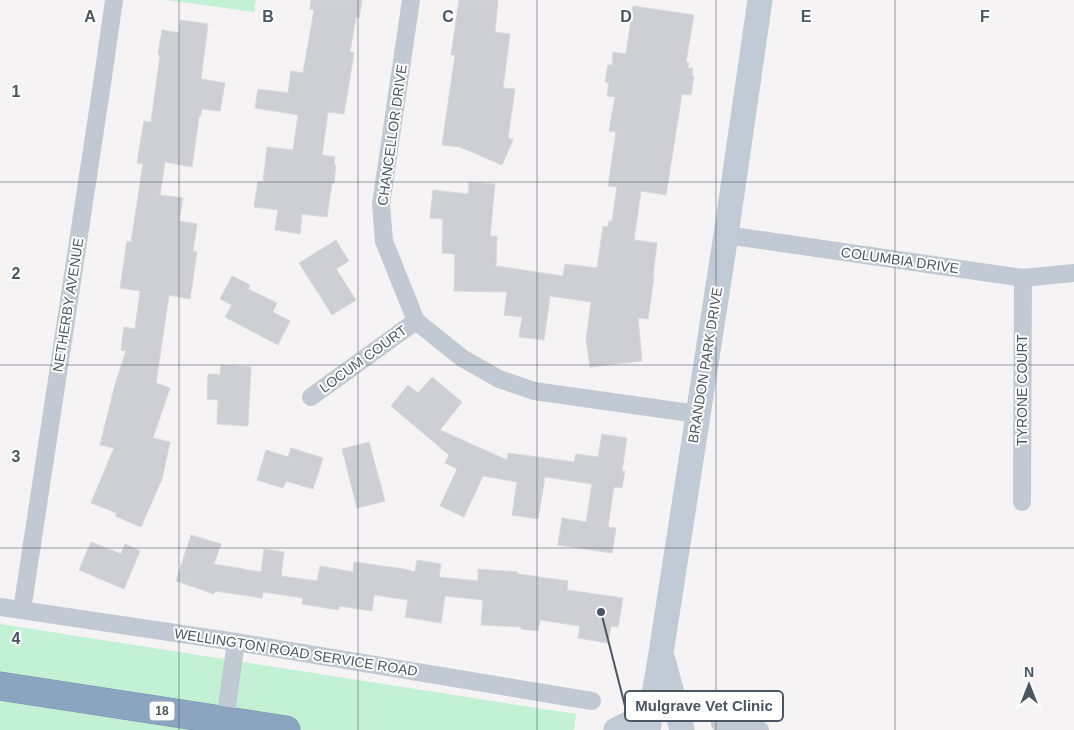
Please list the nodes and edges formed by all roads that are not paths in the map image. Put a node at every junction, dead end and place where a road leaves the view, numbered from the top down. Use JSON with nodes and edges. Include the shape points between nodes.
{"nodes":[{"id":1,"x":114,"y":0,"type":"edge"},
{"id":2,"x":410,"y":0,"type":"edge"},
{"id":3,"x":760,"y":0,"type":"edge"},
{"id":4,"x":726,"y":235,"type":"junction"},
{"id":5,"x":1074,"y":273,"type":"edge"},
{"id":6,"x":1022,"y":278,"type":"junction"},
{"id":7,"x":416,"y":321,"type":"junction"},
{"id":8,"x":311,"y":397,"type":"dead end"},
{"id":9,"x":697,"y":414,"type":"junction"},
{"id":10,"x":1022,"y":502,"type":"dead end"},
{"id":11,"x":0,"y":607,"type":"edge"},
{"id":12,"x":22,"y":610,"type":"junction"},
{"id":13,"x":236,"y":642,"type":"junction"},
{"id":14,"x":661,"y":653,"type":"junction"},
{"id":15,"x":0,"y":686,"type":"edge"},
{"id":16,"x":592,"y":701,"type":"dead end"},
{"id":17,"x":225,"y":720,"type":"junction"},
{"id":18,"x":649,"y":721,"type":"edge"},
{"id":19,"x":720,"y":723,"type":"dead end"},
{"id":20,"x":286,"y":730,"type":"edge"},
{"id":21,"x":616,"y":730,"type":"edge"},
{"id":22,"x":682,"y":730,"type":"edge"},
{"id":23,"x":760,"y":730,"type":"edge"}],
"edges":[{"from":1,"to":12,"type":"street","name":"NETHERBY AVENUE"},
{"from":2,"to":7,"type":"street","name":"CHANCELLOR DRIVE","via":[[381,204],[384,241]]},
{"from":3,"to":4,"type":"street","name":"BRANDON PARK DRIVE"},
{"from":4,"to":6,"type":"street","name":"COLUMBIA DRIVE"},
{"from":4,"to":9,"type":"street","name":"BRANDON PARK DRIVE"},
{"from":5,"to":6,"type":"street","name":"COLUMBIA DRIVE"},
{"from":6,"to":10,"type":"street","name":"TYRONE COURT"},
{"from":7,"to":8,"type":"street","name":"LOCUM COURT"},
{"from":7,"to":9,"type":"street","name":"CHANCELLOR DRIVE","via":[[462,358],[499,379],[534,391]]},
{"from":9,"to":14,"type":"street","name":"BRANDON PARK DRIVE"},
{"from":11,"to":12,"type":"street","name":"WELLINGTON ROAD SERVICE ROAD"},
{"from":12,"to":13,"type":"street","name":"WELLINGTON ROAD SERVICE ROAD"},
{"from":13,"to":16,"type":"street","name":"WELLINGTON ROAD SERVICE ROAD"},
{"from":13,"to":17,"type":"street"},
{"from":14,"to":18,"type":"street","name":"BRANDON PARK DRIVE"},
{"from":14,"to":22,"type":"street"},
{"from":15,"to":17,"type":"highway","number":"18"},
{"from":17,"to":20,"type":"highway","number":"18"},
{"from":18,"to":21,"type":"street"},
{"from":19,"to":23,"type":"street"}]}
